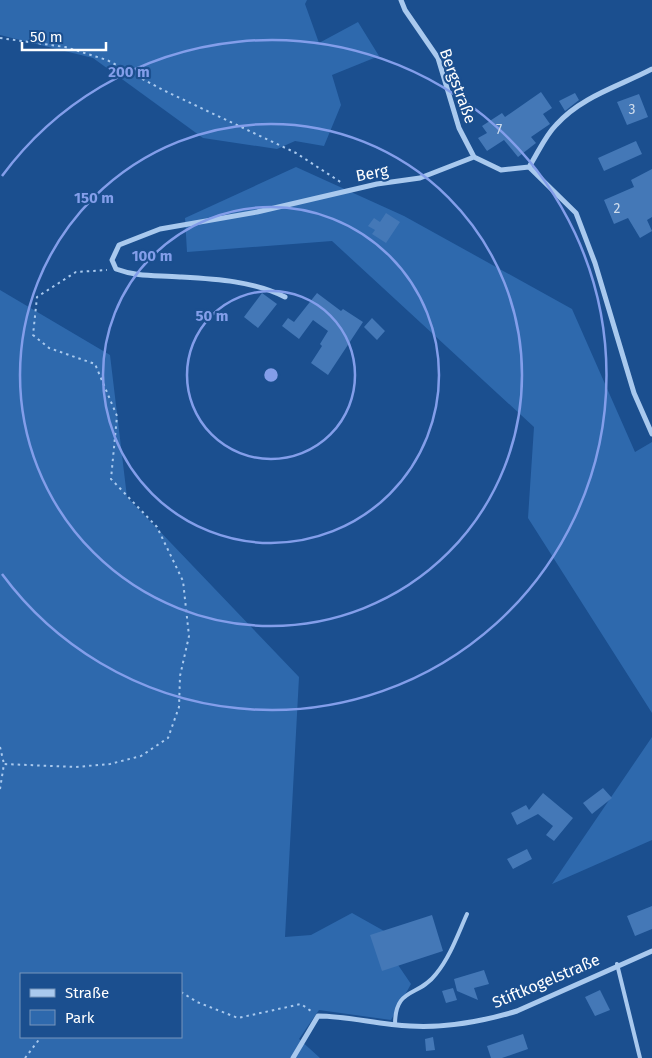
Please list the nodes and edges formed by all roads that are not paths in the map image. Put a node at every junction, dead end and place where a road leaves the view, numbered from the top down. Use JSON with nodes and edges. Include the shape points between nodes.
{"nodes":[{"id":1,"x":401,"y":0,"type":"edge"},
{"id":2,"x":652,"y":69,"type":"edge"},
{"id":3,"x":474,"y":158,"type":"junction"},
{"id":4,"x":529,"y":166,"type":"junction"},
{"id":5,"x":285,"y":297,"type":"dead end"},
{"id":6,"x":652,"y":434,"type":"edge"},
{"id":7,"x":467,"y":914,"type":"dead end"},
{"id":8,"x":652,"y":950,"type":"edge"},
{"id":9,"x":617,"y":964,"type":"junction"},
{"id":10,"x":395,"y":1025,"type":"junction"},
{"id":11,"x":293,"y":1058,"type":"edge"},
{"id":12,"x":640,"y":1058,"type":"edge"}],
"edges":[{"from":1,"to":3,"type":"street","name":"Bergstraße","via":[[404,10],[438,58],[459,128]]},
{"from":2,"to":4,"type":"street","via":[[574,109],[556,125]]},
{"from":3,"to":4,"type":"street","via":[[501,170]]},
{"from":3,"to":5,"type":"street","name":"Berg","via":[[420,178],[160,229],[119,245],[112,260],[116,269],[143,276],[266,288]]},
{"from":4,"to":6,"type":"street","via":[[576,213],[595,263],[634,393]]},
{"from":7,"to":10,"type":"lane","via":[[436,974],[399,1002],[395,1009]]},
{"from":8,"to":9,"type":"street","name":"Stiftkogelstraße"},
{"from":9,"to":10,"type":"street","name":"Stiftkogelstraße","via":[[498,1016],[438,1025]]},
{"from":9,"to":12,"type":"lane","name":"Stiftkogelstraße"},
{"from":10,"to":11,"type":"street","name":"Stiftkogelstraße","via":[[346,1016],[318,1016]]}]}
